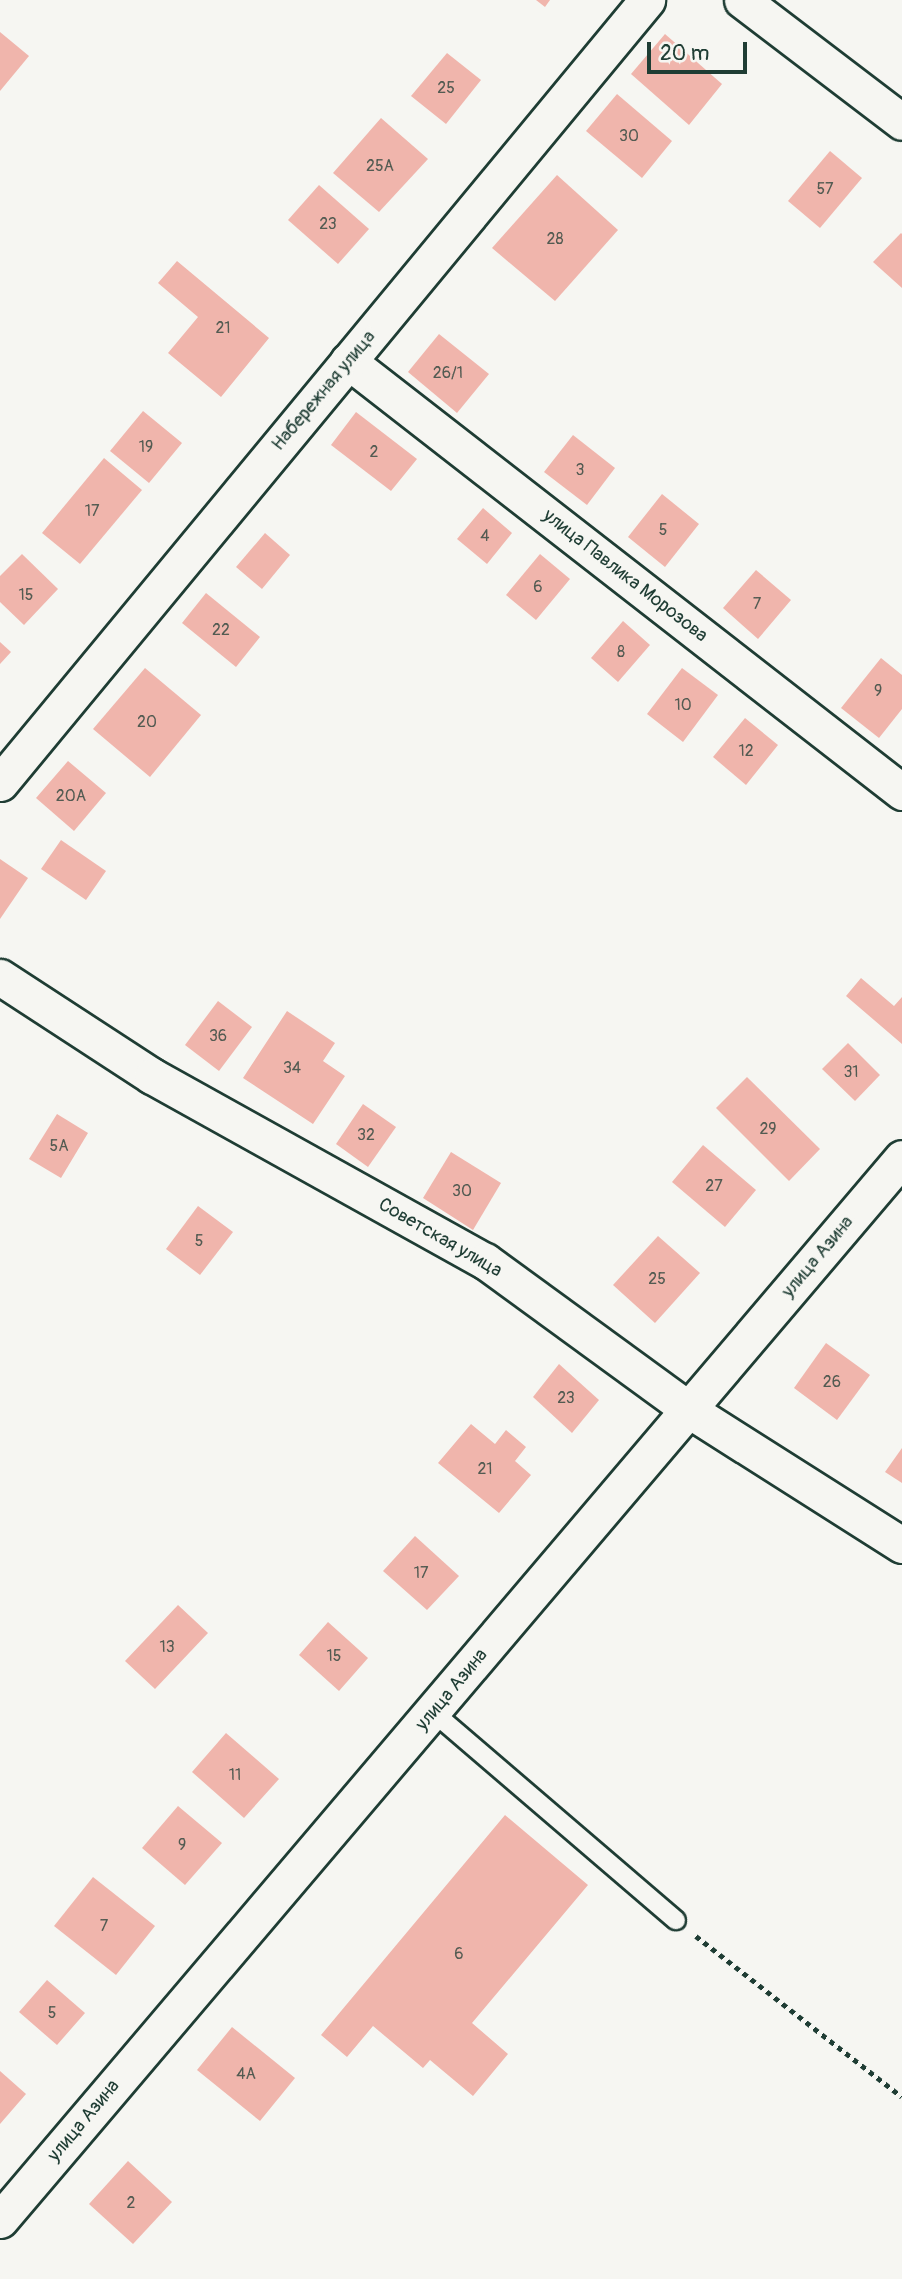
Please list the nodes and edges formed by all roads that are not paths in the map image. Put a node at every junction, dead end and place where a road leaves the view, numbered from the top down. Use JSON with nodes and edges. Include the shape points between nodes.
{"nodes":[{"id":1,"x":647,"y":0,"type":"edge"},
{"id":2,"x":742,"y":0,"type":"edge"},
{"id":3,"x":902,"y":122,"type":"edge"},
{"id":4,"x":348,"y":361,"type":"junction"},
{"id":5,"x":0,"y":783,"type":"edge"},
{"id":6,"x":902,"y":792,"type":"edge"},
{"id":7,"x":0,"y":977,"type":"edge"},
{"id":8,"x":902,"y":1158,"type":"edge"},
{"id":9,"x":689,"y":1409,"type":"junction"},
{"id":10,"x":902,"y":1545,"type":"edge"},
{"id":11,"x":433,"y":1712,"type":"junction"},
{"id":12,"x":676,"y":1920,"type":"road end"},
{"id":13,"x":0,"y":2220,"type":"edge"}],
"edges":[{"from":1,"to":4,"type":"street","name":"Набережная улица"},
{"from":2,"to":3,"type":"street"},
{"from":4,"to":5,"type":"street","name":"Набережная улица"},
{"from":4,"to":6,"type":"street","name":"улица Павлика Морозова"},
{"from":7,"to":9,"type":"street","name":"Советская улица","via":[[152,1076],[485,1261]]},
{"from":8,"to":9,"type":"street","name":"улица Азина"},
{"from":9,"to":10,"type":"street","name":"Советская улица"},
{"from":9,"to":11,"type":"street","name":"улица Азина"},
{"from":11,"to":12,"type":"lane"},
{"from":11,"to":13,"type":"street","name":"улица Азина"}]}
